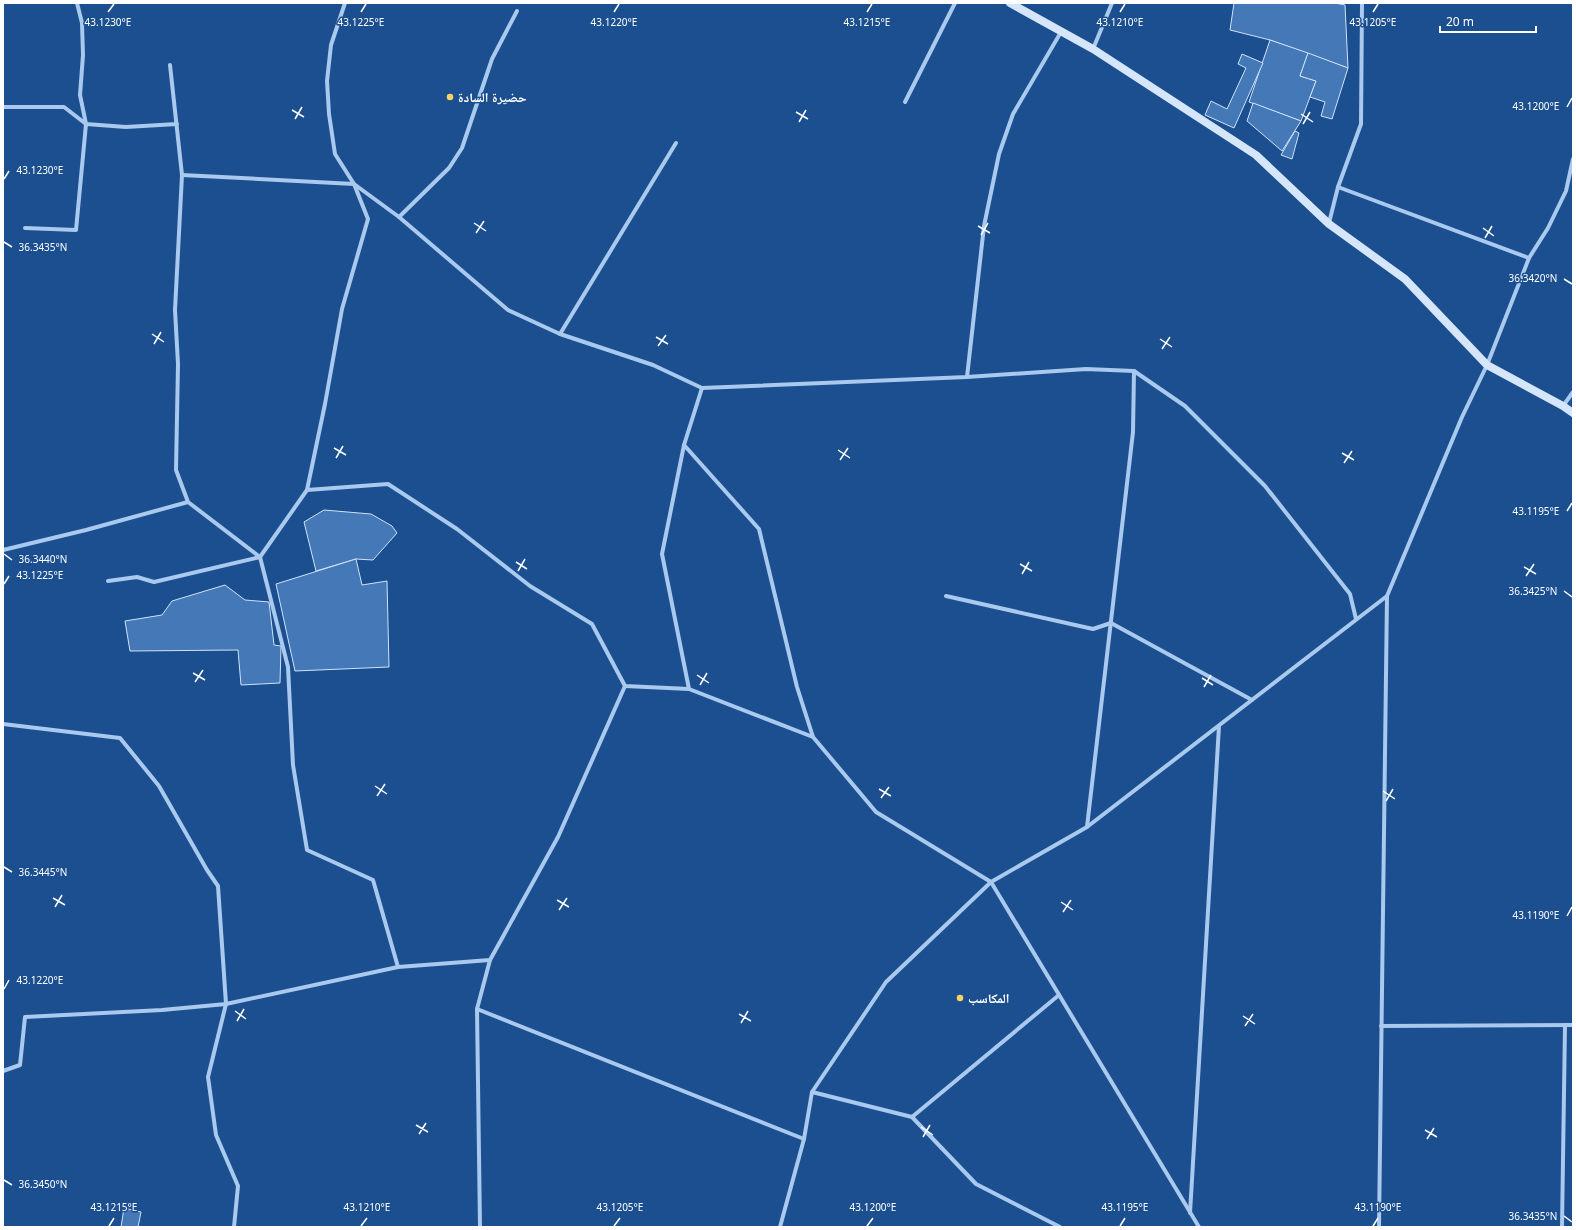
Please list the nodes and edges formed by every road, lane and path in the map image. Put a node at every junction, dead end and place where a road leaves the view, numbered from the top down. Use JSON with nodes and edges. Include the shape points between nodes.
{"nodes":[{"id":1,"x":77,"y":3,"type":"edge"},
{"id":2,"x":345,"y":3,"type":"edge"},
{"id":3,"x":955,"y":3,"type":"edge"},
{"id":4,"x":1112,"y":3,"type":"edge"},
{"id":5,"x":1362,"y":3,"type":"edge"},
{"id":6,"x":1013,"y":4,"type":"edge"},
{"id":7,"x":518,"y":11,"type":"dead end"},
{"id":8,"x":1061,"y":32,"type":"junction"},
{"id":9,"x":1093,"y":49,"type":"junction"},
{"id":10,"x":170,"y":64,"type":"dead end"},
{"id":11,"x":905,"y":102,"type":"dead end"},
{"id":12,"x":3,"y":107,"type":"edge"},
{"id":13,"x":86,"y":124,"type":"junction"},
{"id":14,"x":177,"y":124,"type":"junction"},
{"id":15,"x":676,"y":144,"type":"dead end"},
{"id":16,"x":1573,"y":159,"type":"edge"},
{"id":17,"x":182,"y":175,"type":"junction"},
{"id":18,"x":354,"y":184,"type":"junction"},
{"id":19,"x":1338,"y":187,"type":"junction"},
{"id":20,"x":399,"y":217,"type":"junction"},
{"id":21,"x":1329,"y":224,"type":"junction"},
{"id":22,"x":26,"y":228,"type":"dead end"},
{"id":23,"x":1529,"y":258,"type":"junction"},
{"id":24,"x":560,"y":334,"type":"junction"},
{"id":25,"x":1487,"y":365,"type":"junction"},
{"id":26,"x":1134,"y":371,"type":"junction"},
{"id":27,"x":967,"y":377,"type":"junction"},
{"id":28,"x":702,"y":388,"type":"junction"},
{"id":29,"x":1573,"y":392,"type":"edge"},
{"id":30,"x":1563,"y":406,"type":"junction"},
{"id":31,"x":1573,"y":413,"type":"edge"},
{"id":32,"x":684,"y":445,"type":"junction"},
{"id":33,"x":307,"y":490,"type":"junction"},
{"id":34,"x":188,"y":502,"type":"junction"},
{"id":35,"x":3,"y":550,"type":"edge"},
{"id":36,"x":260,"y":557,"type":"junction"},
{"id":37,"x":108,"y":581,"type":"dead end"},
{"id":38,"x":946,"y":596,"type":"dead end"},
{"id":39,"x":1387,"y":596,"type":"junction"},
{"id":40,"x":1356,"y":619,"type":"junction"},
{"id":41,"x":1111,"y":623,"type":"junction"},
{"id":42,"x":625,"y":686,"type":"junction"},
{"id":43,"x":689,"y":688,"type":"junction"},
{"id":44,"x":1252,"y":700,"type":"junction"},
{"id":45,"x":3,"y":724,"type":"edge"},
{"id":46,"x":1219,"y":726,"type":"junction"},
{"id":47,"x":813,"y":737,"type":"junction"},
{"id":48,"x":1087,"y":827,"type":"junction"},
{"id":49,"x":991,"y":882,"type":"junction"},
{"id":50,"x":490,"y":960,"type":"junction"},
{"id":51,"x":398,"y":967,"type":"junction"},
{"id":52,"x":1059,"y":995,"type":"junction"},
{"id":53,"x":226,"y":1004,"type":"junction"},
{"id":54,"x":477,"y":1009,"type":"junction"},
{"id":55,"x":1565,"y":1025,"type":"junction"},
{"id":56,"x":1573,"y":1025,"type":"edge"},
{"id":57,"x":1381,"y":1026,"type":"junction"},
{"id":58,"x":3,"y":1071,"type":"edge"},
{"id":59,"x":812,"y":1092,"type":"junction"},
{"id":60,"x":912,"y":1117,"type":"junction"},
{"id":61,"x":804,"y":1139,"type":"junction"},
{"id":62,"x":1190,"y":1212,"type":"junction"},
{"id":63,"x":234,"y":1227,"type":"edge"},
{"id":64,"x":480,"y":1227,"type":"edge"},
{"id":65,"x":780,"y":1227,"type":"edge"},
{"id":66,"x":1060,"y":1227,"type":"edge"},
{"id":67,"x":1199,"y":1227,"type":"edge"},
{"id":68,"x":1379,"y":1227,"type":"edge"},
{"id":69,"x":1562,"y":1227,"type":"edge"}],
"edges":[{"from":1,"to":13,"type":"street","via":[[82,23],[80,95]]},
{"from":2,"to":18,"type":"street","via":[[331,45],[326,81],[336,154]]},
{"from":3,"to":11,"type":"street"},
{"from":4,"to":9,"type":"street"},
{"from":5,"to":19,"type":"street","via":[[1361,124]]},
{"from":6,"to":8,"type":"main road"},
{"from":7,"to":20,"type":"street","via":[[492,59],[462,148],[449,168]]},
{"from":8,"to":9,"type":"main road"},
{"from":8,"to":27,"type":"street","via":[[1013,114],[999,154],[984,226]]},
{"from":9,"to":21,"type":"main road","via":[[1256,155]]},
{"from":10,"to":14,"type":"street"},
{"from":12,"to":13,"type":"street","via":[[64,107]]},
{"from":13,"to":14,"type":"street","via":[[126,127]]},
{"from":13,"to":22,"type":"street","via":[[76,230]]},
{"from":14,"to":17,"type":"street"},
{"from":15,"to":24,"type":"street"},
{"from":16,"to":23,"type":"street","via":[[1566,191],[1548,228]]},
{"from":17,"to":18,"type":"street"},
{"from":17,"to":34,"type":"street","via":[[175,310],[178,364],[176,470]]},
{"from":18,"to":20,"type":"street"},
{"from":18,"to":33,"type":"street","via":[[368,219],[342,309]]},
{"from":19,"to":21,"type":"street"},
{"from":19,"to":23,"type":"street"},
{"from":20,"to":24,"type":"street","via":[[508,310]]},
{"from":21,"to":25,"type":"main road","via":[[1405,279]]},
{"from":23,"to":25,"type":"street"},
{"from":24,"to":28,"type":"street","via":[[652,365]]},
{"from":25,"to":30,"type":"main road"},
{"from":25,"to":39,"type":"street","via":[[1462,417]]},
{"from":26,"to":27,"type":"street","via":[[1086,369]]},
{"from":26,"to":40,"type":"street","via":[[1185,406],[1264,486],[1350,594]]},
{"from":26,"to":41,"type":"street","via":[[1133,432]]},
{"from":27,"to":28,"type":"street"},
{"from":28,"to":32,"type":"street"},
{"from":29,"to":30,"type":"street"},
{"from":30,"to":31,"type":"main road"},
{"from":32,"to":43,"type":"street","via":[[662,554]]},
{"from":32,"to":47,"type":"street","via":[[759,529],[797,688]]},
{"from":33,"to":36,"type":"street"},
{"from":33,"to":42,"type":"street","via":[[388,484],[457,529],[530,586],[592,624]]},
{"from":34,"to":35,"type":"street"},
{"from":34,"to":36,"type":"street"},
{"from":36,"to":37,"type":"street","via":[[154,582],[137,577]]},
{"from":36,"to":51,"type":"street","via":[[288,667],[293,765],[307,850],[372,880]]},
{"from":38,"to":41,"type":"street","via":[[1093,628]]},
{"from":39,"to":40,"type":"street"},
{"from":39,"to":57,"type":"street"},
{"from":40,"to":44,"type":"street"},
{"from":41,"to":44,"type":"street"},
{"from":41,"to":48,"type":"street"},
{"from":42,"to":43,"type":"street"},
{"from":42,"to":50,"type":"street","via":[[558,837]]},
{"from":43,"to":47,"type":"street"},
{"from":44,"to":46,"type":"street"},
{"from":45,"to":53,"type":"street","via":[[120,738],[159,786],[218,886]]},
{"from":46,"to":48,"type":"street"},
{"from":46,"to":62,"type":"street"},
{"from":47,"to":49,"type":"street","via":[[876,812]]},
{"from":48,"to":49,"type":"street"},
{"from":49,"to":52,"type":"street"},
{"from":49,"to":59,"type":"street","via":[[886,982]]},
{"from":50,"to":51,"type":"street"},
{"from":50,"to":54,"type":"street"},
{"from":51,"to":53,"type":"street"},
{"from":52,"to":60,"type":"street"},
{"from":52,"to":62,"type":"street"},
{"from":53,"to":58,"type":"street","via":[[25,1017],[20,1065]]},
{"from":53,"to":63,"type":"street","via":[[208,1077],[216,1135],[238,1186]]},
{"from":54,"to":61,"type":"street"},
{"from":54,"to":64,"type":"street"},
{"from":55,"to":56,"type":"street"},
{"from":55,"to":57,"type":"street"},
{"from":55,"to":69,"type":"street"},
{"from":57,"to":68,"type":"street"},
{"from":59,"to":60,"type":"street"},
{"from":59,"to":61,"type":"street"},
{"from":60,"to":66,"type":"street","via":[[976,1184]]},
{"from":61,"to":65,"type":"street"},
{"from":62,"to":67,"type":"street"}]}
